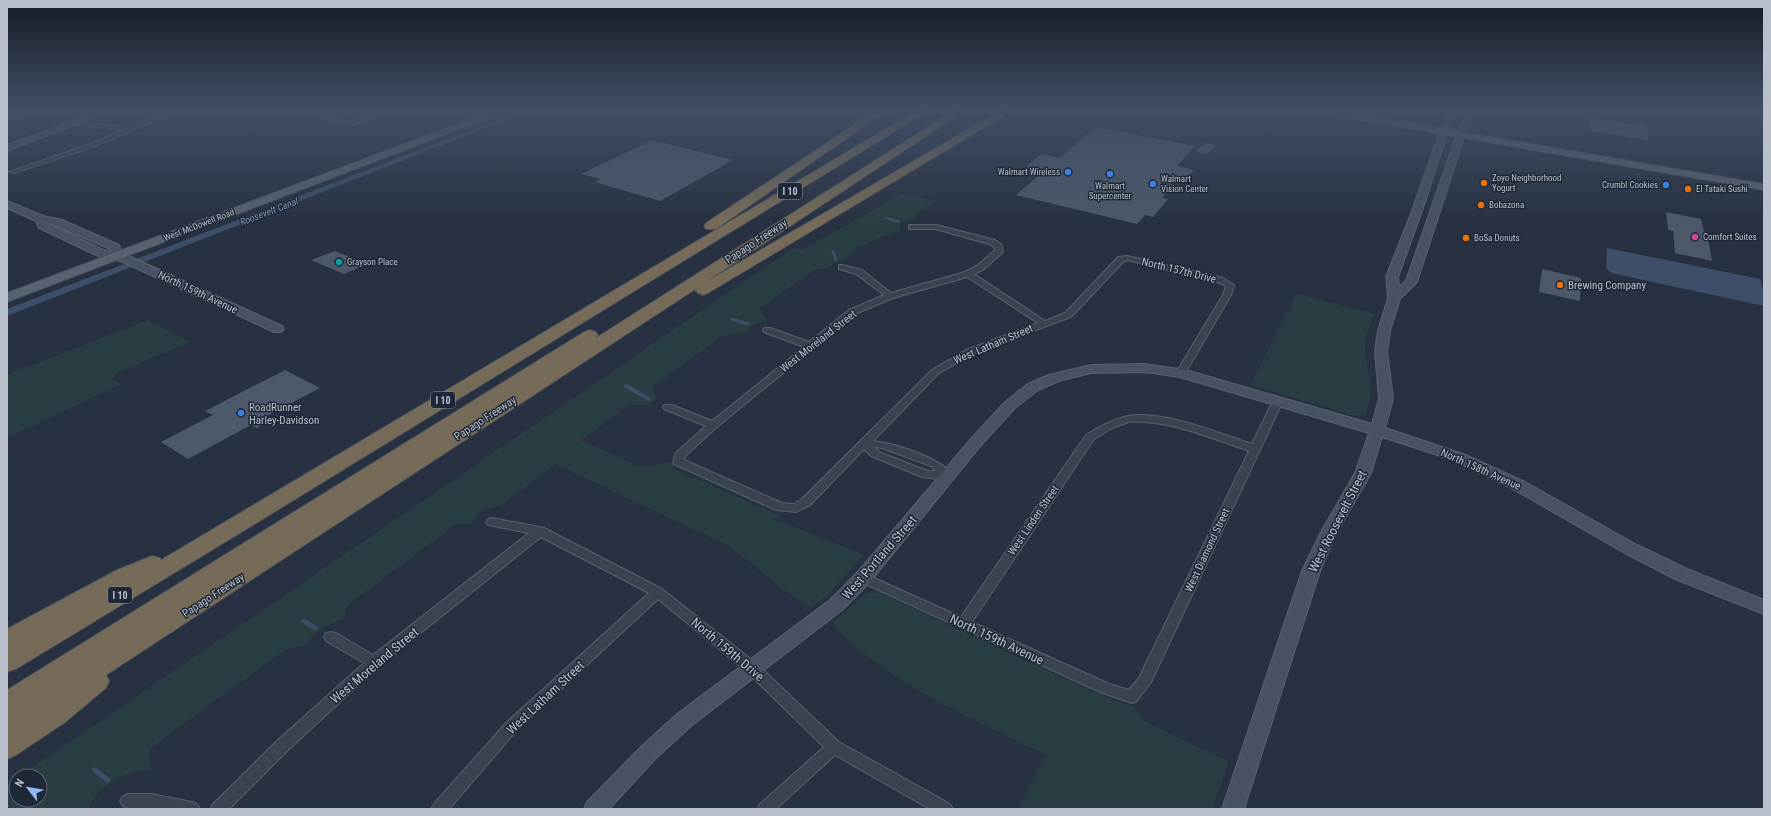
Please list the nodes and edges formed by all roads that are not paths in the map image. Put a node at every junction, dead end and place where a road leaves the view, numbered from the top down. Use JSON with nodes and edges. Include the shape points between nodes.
{"nodes":[{"id":1,"x":86,"y":147,"type":"edge"},
{"id":2,"x":391,"y":147,"type":"edge"},
{"id":3,"x":405,"y":147,"type":"edge"},
{"id":4,"x":827,"y":147,"type":"edge"},
{"id":5,"x":862,"y":147,"type":"edge"},
{"id":6,"x":886,"y":147,"type":"edge"},
{"id":7,"x":902,"y":147,"type":"edge"},
{"id":8,"x":944,"y":147,"type":"edge"},
{"id":9,"x":1440,"y":147,"type":"edge"},
{"id":10,"x":1457,"y":147,"type":"edge"},
{"id":11,"x":1542,"y":147,"type":"edge"},
{"id":12,"x":1563,"y":147,"type":"edge"},
{"id":13,"x":1596,"y":158,"type":"junction"},
{"id":14,"x":1681,"y":166,"type":"junction"},
{"id":15,"x":12,"y":172,"type":"dead end"},
{"id":16,"x":1738,"y":182,"type":"junction"},
{"id":17,"x":1764,"y":182,"type":"edge"},
{"id":18,"x":1764,"y":187,"type":"edge"},
{"id":19,"x":7,"y":204,"type":"edge"},
{"id":20,"x":40,"y":220,"type":"junction"},
{"id":21,"x":912,"y":227,"type":"dead end"},
{"id":22,"x":100,"y":253,"type":"junction"},
{"id":23,"x":126,"y":257,"type":"junction"},
{"id":24,"x":1127,"y":258,"type":"joint"},
{"id":25,"x":842,"y":268,"type":"dead end"},
{"id":26,"x":654,"y":273,"type":"junction"},
{"id":27,"x":968,"y":274,"type":"junction"},
{"id":28,"x":7,"y":288,"type":"edge"},
{"id":29,"x":890,"y":296,"type":"junction"},
{"id":30,"x":7,"y":298,"type":"edge"},
{"id":31,"x":1394,"y":298,"type":"junction"},
{"id":32,"x":633,"y":322,"type":"junction"},
{"id":33,"x":1043,"y":323,"type":"junction"},
{"id":34,"x":278,"y":329,"type":"dead end"},
{"id":35,"x":767,"y":330,"type":"dead end"},
{"id":36,"x":811,"y":346,"type":"junction"},
{"id":37,"x":1181,"y":373,"type":"junction"},
{"id":38,"x":1278,"y":401,"type":"junction"},
{"id":39,"x":668,"y":408,"type":"dead end"},
{"id":40,"x":713,"y":425,"type":"junction"},
{"id":41,"x":1377,"y":430,"type":"junction"},
{"id":42,"x":864,"y":443,"type":"junction"},
{"id":43,"x":1255,"y":449,"type":"junction"},
{"id":44,"x":948,"y":476,"type":"junction"},
{"id":45,"x":796,"y":508,"type":"joint"},
{"id":46,"x":492,"y":522,"type":"dead end"},
{"id":47,"x":233,"y":528,"type":"junction"},
{"id":48,"x":540,"y":531,"type":"junction"},
{"id":49,"x":863,"y":578,"type":"junction"},
{"id":50,"x":658,"y":592,"type":"junction"},
{"id":51,"x":1764,"y":607,"type":"edge"},
{"id":52,"x":964,"y":623,"type":"junction"},
{"id":53,"x":159,"y":629,"type":"junction"},
{"id":54,"x":331,"y":637,"type":"dead end"},
{"id":55,"x":7,"y":640,"type":"edge"},
{"id":56,"x":7,"y":662,"type":"edge"},
{"id":57,"x":374,"y":662,"type":"junction"},
{"id":58,"x":752,"y":668,"type":"junction"},
{"id":59,"x":1132,"y":697,"type":"joint"},
{"id":60,"x":7,"y":703,"type":"edge"},
{"id":61,"x":7,"y":726,"type":"edge"},
{"id":62,"x":7,"y":747,"type":"edge"},
{"id":63,"x":834,"y":747,"type":"junction"},
{"id":64,"x":128,"y":801,"type":"dead end"},
{"id":65,"x":192,"y":809,"type":"edge"},
{"id":66,"x":218,"y":809,"type":"edge"},
{"id":67,"x":439,"y":809,"type":"edge"},
{"id":68,"x":595,"y":809,"type":"edge"},
{"id":69,"x":765,"y":809,"type":"edge"},
{"id":70,"x":945,"y":809,"type":"edge"},
{"id":71,"x":1233,"y":809,"type":"edge"}],
"edges":[{"from":1,"to":15,"type":"street"},
{"from":2,"to":23,"type":"main road","name":"West McDowell Road"},
{"from":3,"to":23,"type":"main road","name":"West McDowell Road"},
{"from":4,"to":26,"type":"highway","via":[[669,255]]},
{"from":5,"to":26,"type":"highway","number":"I 10"},
{"from":6,"to":60,"type":"highway"},
{"from":7,"to":32,"type":"highway","name":"Papago Freeway","number":"I 10"},
{"from":8,"to":32,"type":"highway","via":[[679,304]]},
{"from":9,"to":31,"type":"street","name":"West Roosevelt Street","via":[[1392,277]]},
{"from":10,"to":31,"type":"street","name":"West Roosevelt Street","via":[[1411,282]]},
{"from":11,"to":13,"type":"main road"},
{"from":12,"to":14,"type":"main road"},
{"from":13,"to":14,"type":"main road","via":[[1602,155],[1670,167]]},
{"from":13,"to":16,"type":"main road"},
{"from":14,"to":17,"type":"main road"},
{"from":16,"to":17,"type":"main road","via":[[1739,179]]},
{"from":16,"to":18,"type":"main road"},
{"from":19,"to":20,"type":"street","name":"North 159th Avenue"},
{"from":20,"to":22,"type":"street","name":"North 159th Avenue","via":[[43,226]]},
{"from":20,"to":23,"type":"street","name":"North 159th Avenue","via":[[58,222]]},
{"from":21,"to":27,"type":"street","name":"West Moreland Street","via":[[936,227],[992,242],[998,246],[999,251]]},
{"from":22,"to":23,"type":"main road","name":"West McDowell Road"},
{"from":22,"to":28,"type":"main road","name":"West McDowell Road"},
{"from":23,"to":30,"type":"main road","name":"West McDowell Road"},
{"from":23,"to":34,"type":"street","name":"North 159th Avenue"},
{"from":24,"to":33,"type":"street","name":"West Latham Street","via":[[1121,259],[1068,315]]},
{"from":24,"to":37,"type":"street","name":"North 157th Drive","via":[[1220,280],[1230,285]]},
{"from":25,"to":29,"type":"street","via":[[859,272]]},
{"from":26,"to":47,"type":"highway","number":"I 10"},
{"from":27,"to":29,"type":"street","name":"West Moreland Street"},
{"from":27,"to":33,"type":"street"},
{"from":29,"to":36,"type":"street","name":"West Moreland Street","via":[[852,312]]},
{"from":31,"to":41,"type":"street","name":"West Roosevelt Street","via":[[1382,343],[1386,399]]},
{"from":32,"to":53,"type":"highway","name":"Papago Freeway","number":"I 10"},
{"from":33,"to":42,"type":"street","name":"West Latham Street","via":[[948,363],[935,372]]},
{"from":35,"to":36,"type":"street"},
{"from":36,"to":40,"type":"street","name":"West Moreland Street"},
{"from":37,"to":38,"type":"street","name":"North 158th Avenue"},
{"from":37,"to":44,"type":"street","name":"West Portland Street","via":[[1117,367],[1091,369],[1054,378],[1033,387],[1010,405]]},
{"from":38,"to":41,"type":"street","name":"North 158th Avenue"},
{"from":38,"to":43,"type":"street","name":"West Diamond Street"},
{"from":39,"to":40,"type":"street"},
{"from":40,"to":45,"type":"street","name":"West Moreland Street","via":[[680,455],[678,462],[780,507]]},
{"from":41,"to":51,"type":"street","name":"North 158th Avenue","via":[[1485,468],[1664,566]]},
{"from":41,"to":71,"type":"street","name":"West Roosevelt Street","via":[[1363,473],[1328,534],[1311,571]]},
{"from":42,"to":44,"type":"street","via":[[875,454],[926,474]]},
{"from":42,"to":45,"type":"street","name":"West Latham Street","via":[[806,502]]},
{"from":43,"to":52,"type":"street","name":"West Linden Street","via":[[1182,426],[1152,420],[1131,419],[1110,424],[1090,437]]},
{"from":43,"to":59,"type":"street","name":"West Diamond Street","via":[[1144,682]]},
{"from":44,"to":49,"type":"street","name":"West Portland Street"},
{"from":46,"to":48,"type":"street","name":"North 159th Drive"},
{"from":47,"to":55,"type":"highway","via":[[125,576]]},
{"from":47,"to":56,"type":"highway","number":"I 10"},
{"from":48,"to":50,"type":"street","name":"North 159th Drive"},
{"from":48,"to":57,"type":"street","name":"West Moreland Street"},
{"from":49,"to":52,"type":"street","name":"North 159th Avenue"},
{"from":49,"to":58,"type":"street","name":"West Portland Street","via":[[836,605]]},
{"from":50,"to":58,"type":"street","name":"North 159th Drive"},
{"from":50,"to":67,"type":"street","name":"West Latham Street","via":[[511,727]]},
{"from":52,"to":59,"type":"street","name":"North 159th Avenue","via":[[1106,688]]},
{"from":53,"to":61,"type":"highway","name":"Papago Freeway","number":"I 10"},
{"from":53,"to":62,"type":"highway","via":[[55,715]]},
{"from":54,"to":57,"type":"street"},
{"from":57,"to":66,"type":"street","name":"West Moreland Street"},
{"from":58,"to":63,"type":"street","name":"North 159th Drive"},
{"from":58,"to":68,"type":"street","name":"West Portland Street","via":[[684,720],[649,752]]},
{"from":63,"to":69,"type":"street"},
{"from":63,"to":70,"type":"street","name":"North 159th Drive"},
{"from":64,"to":65,"type":"street","via":[[151,801]]}]}
